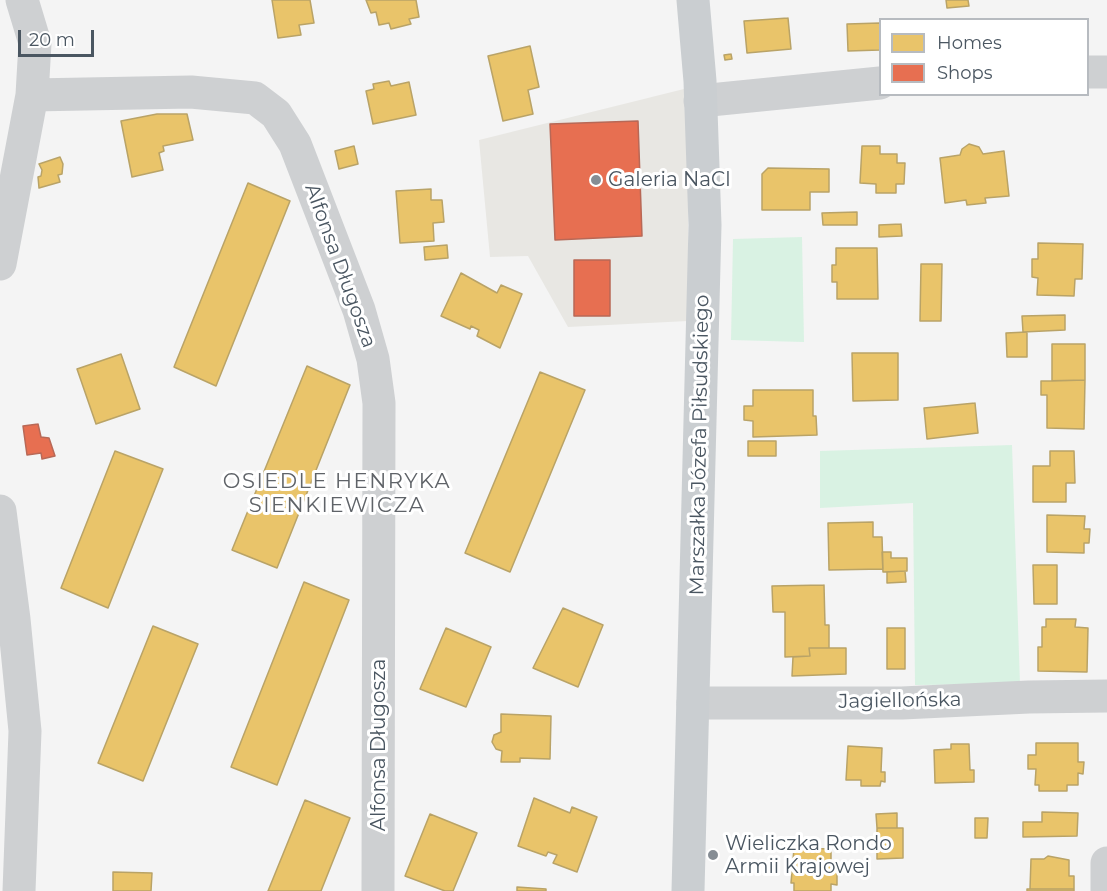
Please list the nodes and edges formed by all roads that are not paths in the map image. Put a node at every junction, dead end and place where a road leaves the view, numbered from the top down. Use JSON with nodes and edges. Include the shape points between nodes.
{"nodes":[{"id":1,"x":22,"y":0,"type":"edge"},
{"id":2,"x":693,"y":0,"type":"edge"},
{"id":3,"x":1089,"y":72,"type":"edge"},
{"id":4,"x":1107,"y":72,"type":"edge"},
{"id":5,"x":879,"y":83,"type":"edge"},
{"id":6,"x":32,"y":94,"type":"junction"},
{"id":7,"x":700,"y":101,"type":"junction"},
{"id":8,"x":0,"y":264,"type":"edge"},
{"id":9,"x":0,"y":511,"type":"edge"},
{"id":10,"x":1107,"y":696,"type":"edge"},
{"id":11,"x":693,"y":703,"type":"junction"},
{"id":12,"x":1107,"y":863,"type":"edge"},
{"id":13,"x":19,"y":891,"type":"edge"},
{"id":14,"x":378,"y":891,"type":"edge"},
{"id":15,"x":688,"y":891,"type":"edge"},
{"id":16,"x":1107,"y":891,"type":"edge"}],
"edges":[{"from":1,"to":6,"type":"street","via":[[35,43]]},
{"from":2,"to":7,"type":"main road","name":"Marszałka Józefa Piłsudskiego"},
{"from":3,"to":4,"type":"street"},
{"from":5,"to":7,"type":"street"},
{"from":6,"to":8,"type":"street"},
{"from":6,"to":14,"type":"street","name":"Alfonsa Długosza","via":[[191,92],[255,98],[276,114],[295,144],[359,310],[380,403]]},
{"from":7,"to":11,"type":"main road","name":"Marszałka Józefa Piłsudskiego","via":[[705,225]]},
{"from":9,"to":13,"type":"street","via":[[25,731]]},
{"from":10,"to":11,"type":"street","name":"Jagiellońska","via":[[902,703]]},
{"from":11,"to":15,"type":"main road","name":"Marszałka Józefa Piłsudskiego"},
{"from":12,"to":16,"type":"street"}]}
